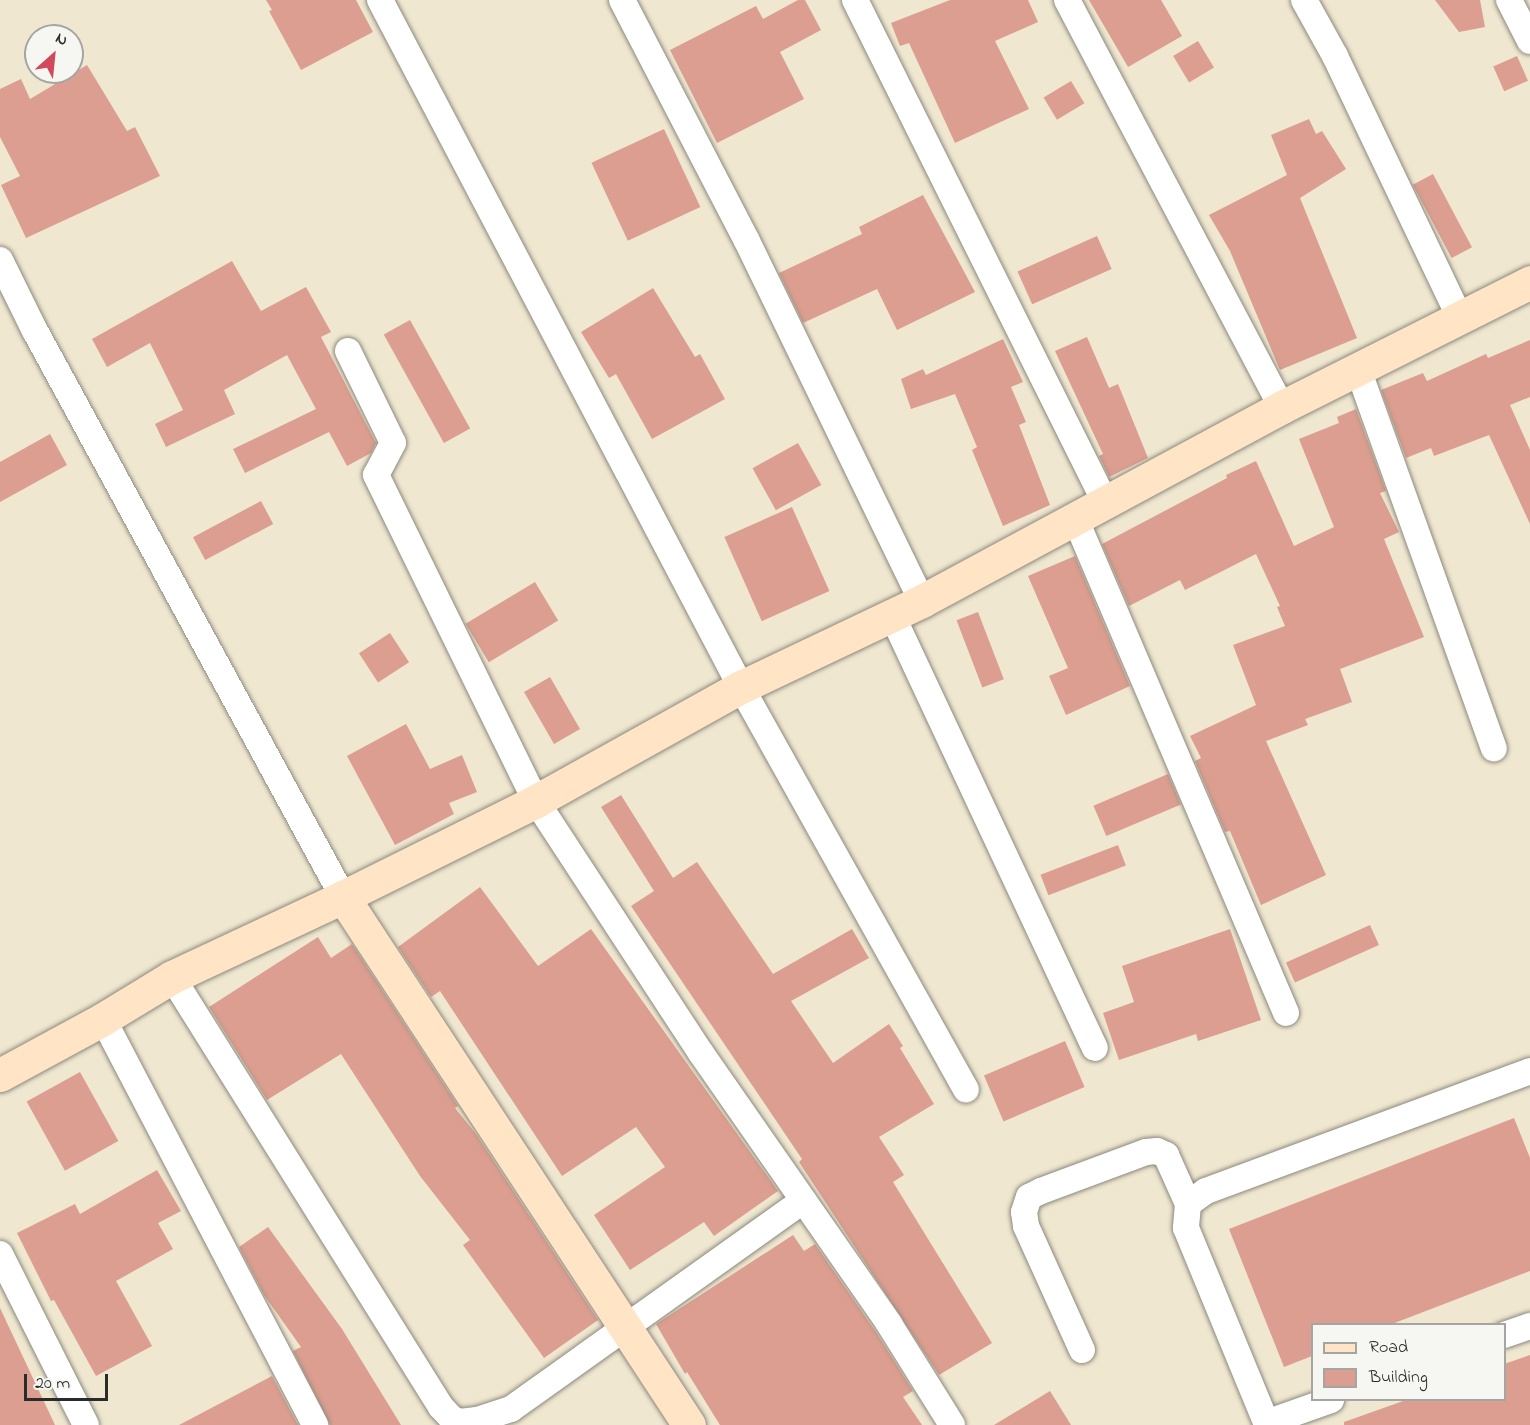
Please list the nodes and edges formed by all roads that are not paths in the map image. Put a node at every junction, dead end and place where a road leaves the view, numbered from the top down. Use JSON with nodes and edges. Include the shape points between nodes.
{"nodes":[{"id":1,"x":380,"y":0,"type":"edge"},
{"id":2,"x":622,"y":0,"type":"edge"},
{"id":3,"x":855,"y":0,"type":"edge"},
{"id":4,"x":1067,"y":0,"type":"edge"},
{"id":5,"x":1304,"y":0,"type":"edge"},
{"id":6,"x":1509,"y":0,"type":"edge"},
{"id":7,"x":1530,"y":41,"type":"edge"},
{"id":8,"x":0,"y":261,"type":"edge"},
{"id":9,"x":1527,"y":292,"type":"edge"},
{"id":10,"x":1460,"y":318,"type":"junction"},
{"id":11,"x":348,"y":351,"type":"dead end"},
{"id":12,"x":1358,"y":369,"type":"junction"},
{"id":13,"x":1282,"y":407,"type":"junction"},
{"id":14,"x":1105,"y":502,"type":"junction"},
{"id":15,"x":1076,"y":518,"type":"junction"},
{"id":16,"x":922,"y":601,"type":"junction"},
{"id":17,"x":892,"y":615,"type":"junction"},
{"id":18,"x":741,"y":687,"type":"junction"},
{"id":19,"x":1494,"y":748,"type":"dead end"},
{"id":20,"x":536,"y":801,"type":"junction"},
{"id":21,"x":343,"y":897,"type":"junction"},
{"id":22,"x":172,"y":977,"type":"junction"},
{"id":23,"x":1286,"y":1013,"type":"dead end"},
{"id":24,"x":103,"y":1019,"type":"junction"},
{"id":25,"x":1095,"y":1048,"type":"dead end"},
{"id":26,"x":0,"y":1075,"type":"edge"},
{"id":27,"x":1529,"y":1076,"type":"edge"},
{"id":28,"x":966,"y":1089,"type":"dead end"},
{"id":29,"x":803,"y":1201,"type":"junction"},
{"id":30,"x":1188,"y":1204,"type":"junction"},
{"id":31,"x":0,"y":1254,"type":"edge"},
{"id":32,"x":1530,"y":1326,"type":"edge"},
{"id":33,"x":625,"y":1327,"type":"junction"},
{"id":34,"x":1506,"y":1334,"type":"edge"},
{"id":35,"x":1082,"y":1350,"type":"dead end"},
{"id":36,"x":1327,"y":1401,"type":"edge"},
{"id":37,"x":1266,"y":1424,"type":"edge"},
{"id":38,"x":86,"y":1425,"type":"edge"},
{"id":39,"x":315,"y":1425,"type":"edge"},
{"id":40,"x":689,"y":1425,"type":"edge"},
{"id":41,"x":952,"y":1425,"type":"edge"}],
"edges":[{"from":1,"to":18,"type":"street"},
{"from":2,"to":16,"type":"street","via":[[747,241]]},
{"from":3,"to":14,"type":"street"},
{"from":4,"to":13,"type":"street"},
{"from":5,"to":10,"type":"street","via":[[1335,56]]},
{"from":6,"to":7,"type":"street"},
{"from":8,"to":21,"type":"street"},
{"from":9,"to":10,"type":"street"},
{"from":10,"to":12,"type":"street"},
{"from":11,"to":20,"type":"street","via":[[393,443],[376,475]]},
{"from":12,"to":13,"type":"street"},
{"from":12,"to":19,"type":"street"},
{"from":13,"to":14,"type":"street"},
{"from":14,"to":15,"type":"street"},
{"from":15,"to":16,"type":"street"},
{"from":15,"to":23,"type":"street"},
{"from":16,"to":17,"type":"street"},
{"from":17,"to":18,"type":"street"},
{"from":17,"to":25,"type":"street"},
{"from":18,"to":20,"type":"street"},
{"from":18,"to":28,"type":"street"},
{"from":20,"to":21,"type":"street"},
{"from":20,"to":29,"type":"street"},
{"from":21,"to":22,"type":"street"},
{"from":21,"to":33,"type":"street"},
{"from":22,"to":24,"type":"street"},
{"from":22,"to":33,"type":"street","via":[[452,1419],[477,1420],[512,1409]]},
{"from":24,"to":26,"type":"street"},
{"from":24,"to":39,"type":"street"},
{"from":27,"to":30,"type":"street","via":[[1206,1191]]},
{"from":29,"to":33,"type":"street"},
{"from":29,"to":41,"type":"street","via":[[890,1324]]},
{"from":30,"to":35,"type":"street","via":[[1166,1155],[1157,1151],[1029,1197],[1024,1212],[1026,1226]]},
{"from":30,"to":37,"type":"street","via":[[1186,1227]]},
{"from":31,"to":38,"type":"street"},
{"from":32,"to":34,"type":"street"},
{"from":33,"to":40,"type":"street"},
{"from":36,"to":37,"type":"street"}]}
